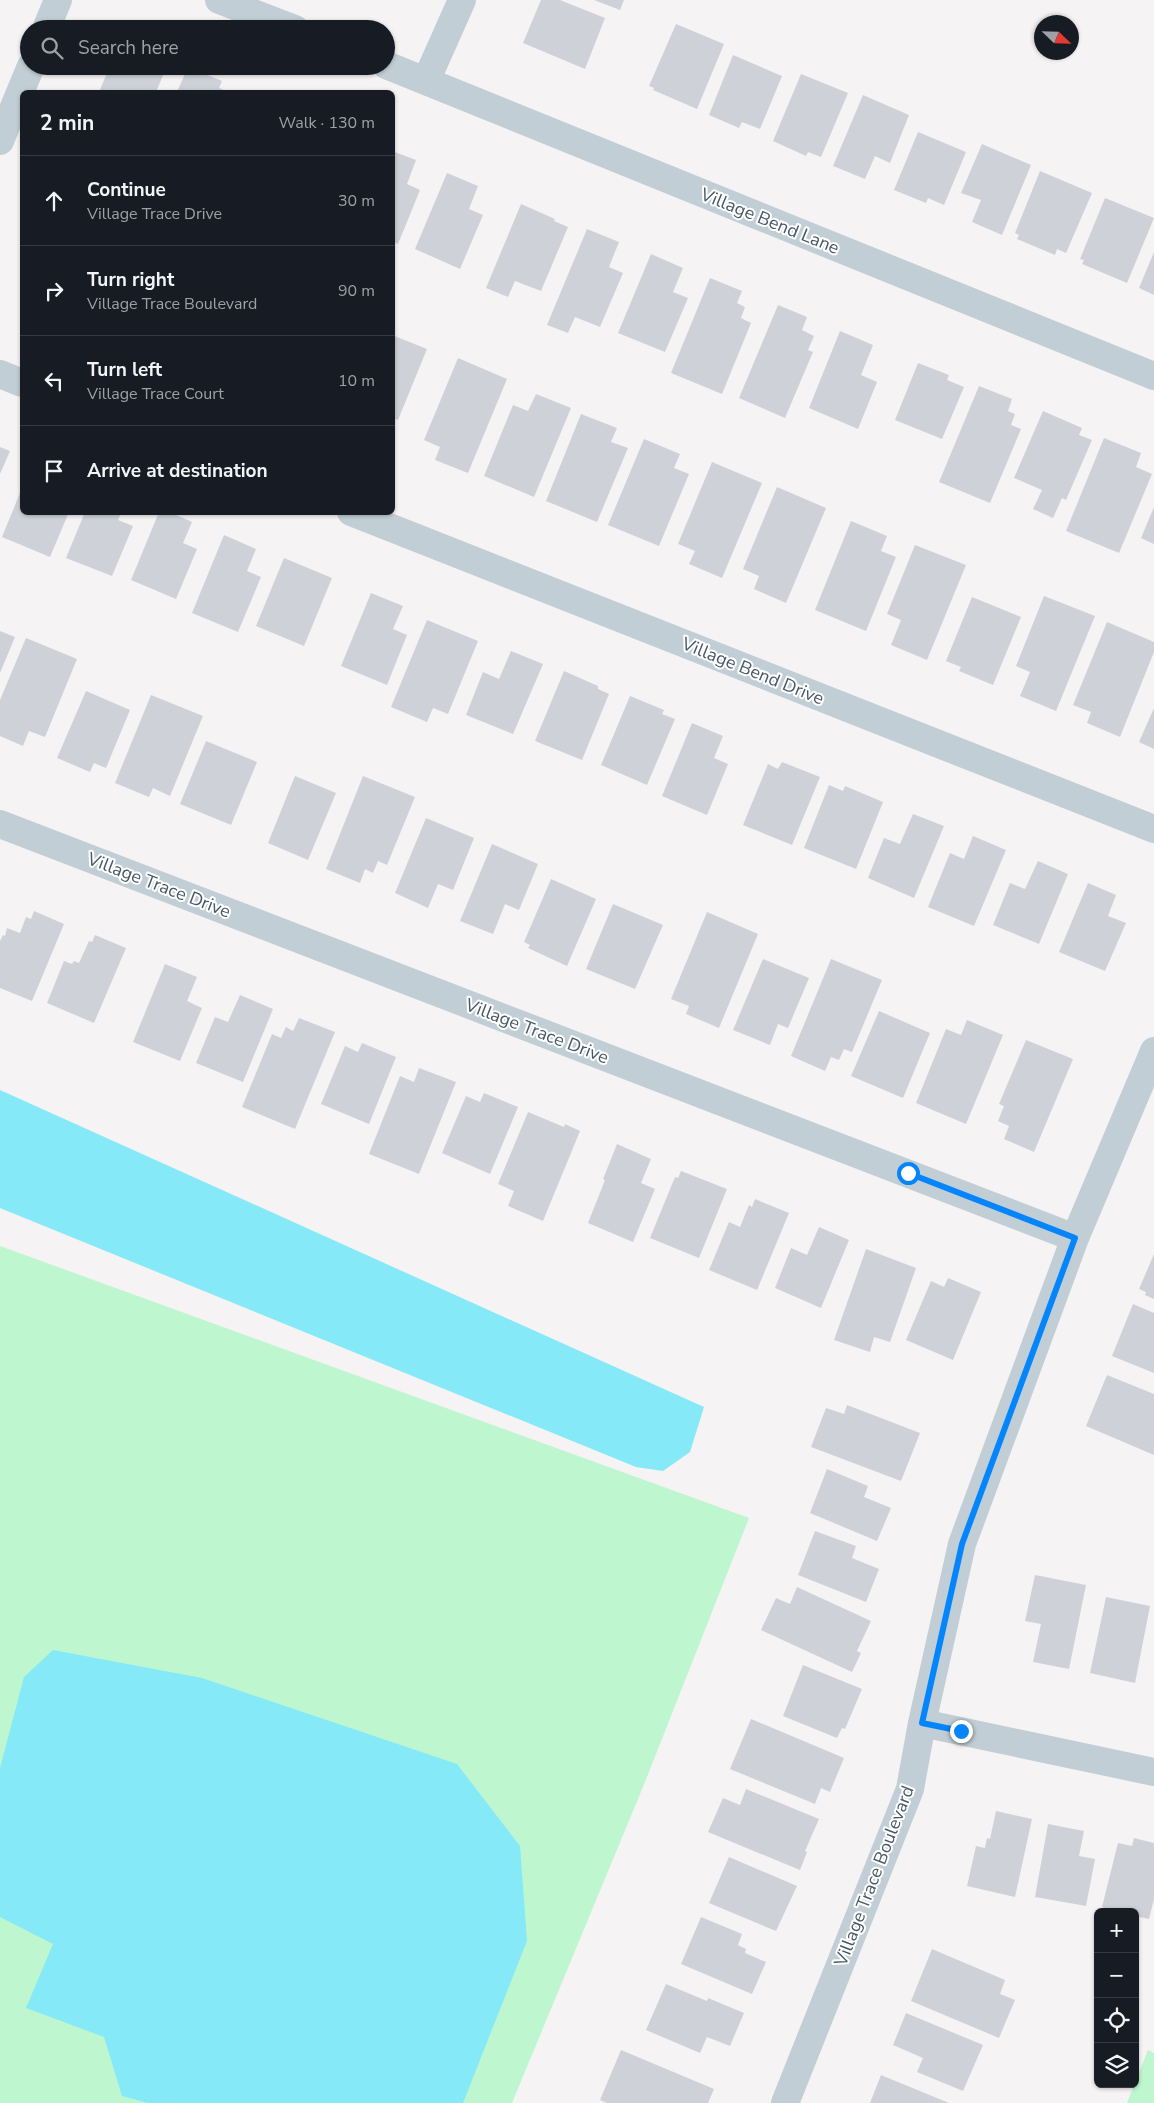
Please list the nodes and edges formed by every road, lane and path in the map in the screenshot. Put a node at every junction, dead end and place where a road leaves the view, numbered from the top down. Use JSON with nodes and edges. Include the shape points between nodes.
{"nodes":[{"id":1,"x":58,"y":0,"type":"edge"},
{"id":2,"x":219,"y":0,"type":"edge"},
{"id":3,"x":462,"y":0,"type":"edge"},
{"id":4,"x":50,"y":20,"type":"edge"},
{"id":5,"x":271,"y":20,"type":"edge"},
{"id":6,"x":395,"y":69,"type":"edge"},
{"id":7,"x":27,"y":75,"type":"edge"},
{"id":8,"x":426,"y":81,"type":"junction"},
{"id":9,"x":21,"y":90,"type":"edge"},
{"id":10,"x":20,"y":93,"type":"edge"},
{"id":11,"x":0,"y":142,"type":"edge"},
{"id":12,"x":0,"y":374,"type":"edge"},
{"id":13,"x":1154,"y":376,"type":"edge"},
{"id":14,"x":20,"y":382,"type":"edge"},
{"id":15,"x":359,"y":515,"type":"edge"},
{"id":16,"x":0,"y":824,"type":"edge"},
{"id":17,"x":1154,"y":829,"type":"edge"},
{"id":18,"x":1154,"y":1051,"type":"edge"},
{"id":19,"x":1075,"y":1238,"type":"junction"},
{"id":20,"x":922,"y":1723,"type":"junction"},
{"id":21,"x":1154,"y":1772,"type":"edge"},
{"id":22,"x":785,"y":2103,"type":"edge"}],
"edges":[{"from":1,"to":4,"type":"street"},
{"from":2,"to":5,"type":"street"},
{"from":3,"to":8,"type":"street"},
{"from":6,"to":8,"type":"street","name":"Village Bend Lane"},
{"from":7,"to":9,"type":"street"},
{"from":8,"to":13,"type":"street","name":"Village Bend Lane"},
{"from":10,"to":11,"type":"street"},
{"from":12,"to":14,"type":"street"},
{"from":15,"to":17,"type":"street","name":"Village Bend Drive"},
{"from":16,"to":19,"type":"street","name":"Village Trace Drive"},
{"from":18,"to":19,"type":"street","name":"Village Trace Boulevard"},
{"from":19,"to":20,"type":"street","name":"Village Trace Boulevard","via":[[962,1544]]},
{"from":20,"to":21,"type":"street"},
{"from":20,"to":22,"type":"street","name":"Village Trace Boulevard","via":[[910,1789]]}]}
